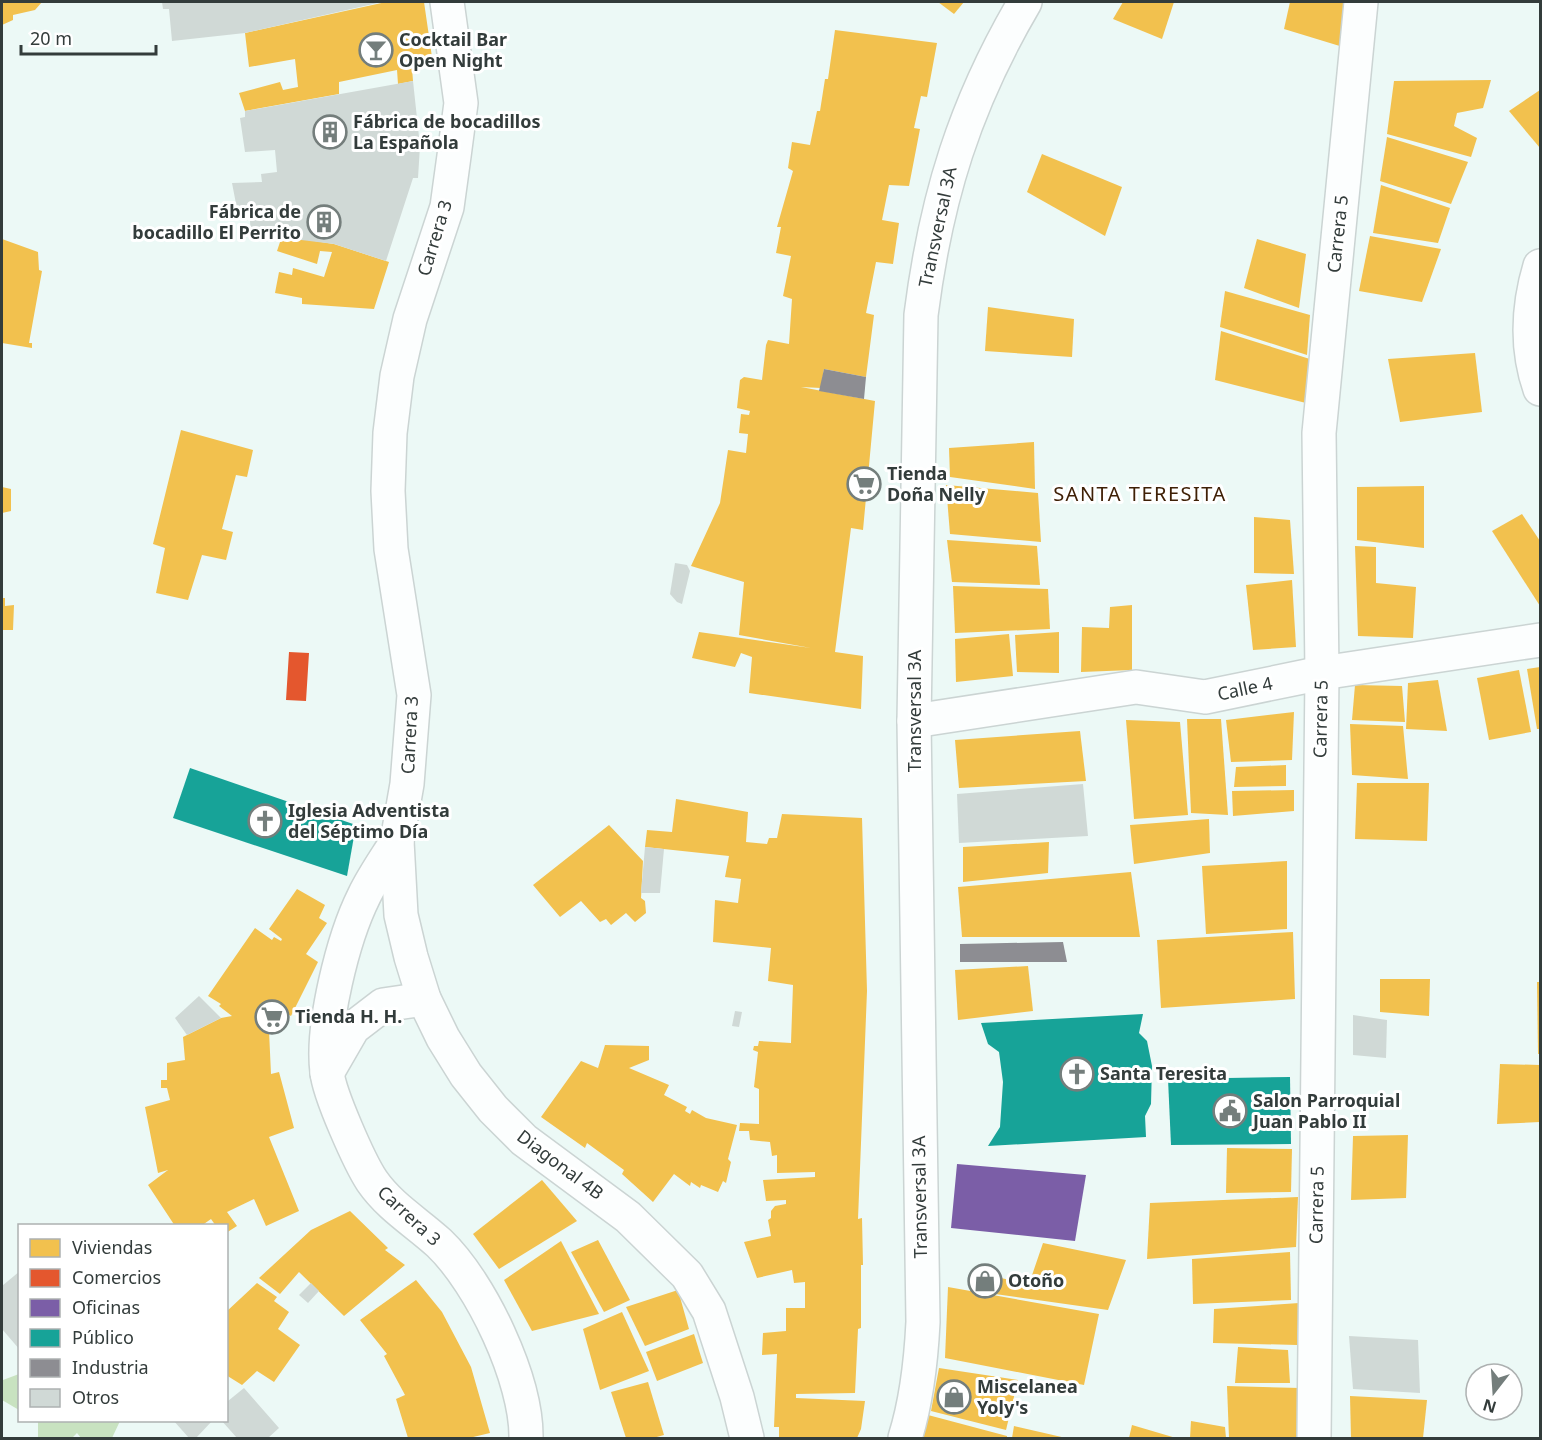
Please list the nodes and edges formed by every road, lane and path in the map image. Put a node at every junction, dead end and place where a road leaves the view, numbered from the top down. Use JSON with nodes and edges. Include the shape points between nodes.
{"nodes":[{"id":1,"x":447,"y":2,"type":"edge"},
{"id":2,"x":1025,"y":2,"type":"edge"},
{"id":3,"x":1361,"y":2,"type":"edge"},
{"id":4,"x":1540,"y":266,"type":"edge"},
{"id":5,"x":1540,"y":389,"type":"edge"},
{"id":6,"x":1540,"y":640,"type":"edge"},
{"id":7,"x":1322,"y":673,"type":"junction"},
{"id":8,"x":914,"y":721,"type":"junction"},
{"id":9,"x":397,"y":841,"type":"junction"},
{"id":10,"x":424,"y":999,"type":"junction"},
{"id":11,"x":327,"y":1073,"type":"junction"},
{"id":12,"x":526,"y":1438,"type":"edge"},
{"id":13,"x":747,"y":1438,"type":"edge"},
{"id":14,"x":905,"y":1438,"type":"edge"},
{"id":15,"x":1314,"y":1438,"type":"edge"}],
"edges":[{"from":1,"to":9,"type":"street","name":"Carrera 3","via":[[461,103],[454,156],[447,207],[410,319],[390,433],[391,549],[414,695],[410,762]]},
{"from":2,"to":8,"type":"street","name":"Transversal 3A","via":[[978,90],[957,145],[929,257],[921,315]]},
{"from":3,"to":7,"type":"street","name":"Carrera 5","via":[[1319,433]]},
{"from":4,"to":5,"type":"street","via":[[1530,318],[1531,349]]},
{"from":6,"to":7,"type":"street","name":"Calle 4"},
{"from":7,"to":8,"type":"street","name":"Calle 4","via":[[1205,697],[1136,687]]},
{"from":7,"to":15,"type":"street","name":"Carrera 5"},
{"from":8,"to":14,"type":"street","name":"Transversal 3A","via":[[923,1322],[921,1367]]},
{"from":9,"to":10,"type":"street","name":"Diagonal 4B","via":[[401,915]]},
{"from":9,"to":11,"type":"street","name":"Carrera 3","via":[[364,896],[342,963],[332,1002]]},
{"from":10,"to":11,"type":"street","via":[[383,1005],[353,1028]]},
{"from":10,"to":13,"type":"street","name":"Diagonal 4B","via":[[466,1075],[493,1109],[524,1140],[628,1217],[687,1275],[709,1311]]},
{"from":11,"to":12,"type":"street","name":"Carrera 3","via":[[372,1182],[403,1216],[439,1243],[462,1270],[480,1301],[512,1364]]}]}
